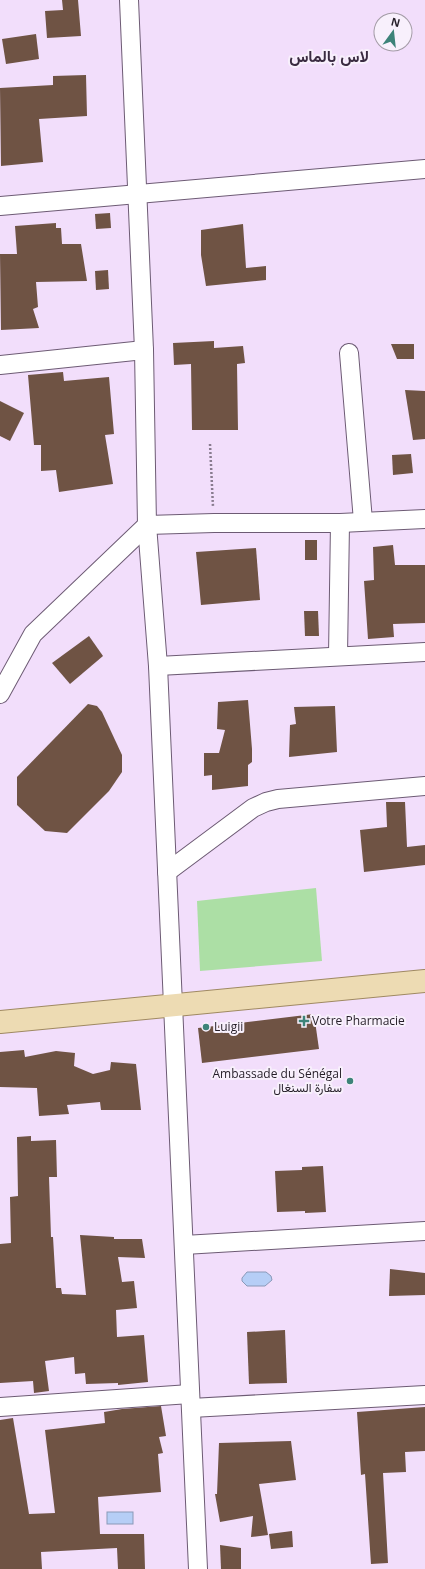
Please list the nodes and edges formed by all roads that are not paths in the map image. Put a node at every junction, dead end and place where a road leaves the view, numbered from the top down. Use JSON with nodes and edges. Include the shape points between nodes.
{"nodes":[{"id":1,"x":129,"y":0,"type":"edge"},
{"id":2,"x":425,"y":169,"type":"edge"},
{"id":3,"x":137,"y":194,"type":"junction"},
{"id":4,"x":0,"y":206,"type":"edge"},
{"id":5,"x":144,"y":350,"type":"junction"},
{"id":6,"x":349,"y":353,"type":"dead end"},
{"id":7,"x":0,"y":365,"type":"edge"},
{"id":8,"x":425,"y":519,"type":"edge"},
{"id":9,"x":364,"y":522,"type":"junction"},
{"id":10,"x":340,"y":523,"type":"junction"},
{"id":11,"x":147,"y":525,"type":"junction"},
{"id":12,"x":425,"y":652,"type":"edge"},
{"id":13,"x":338,"y":656,"type":"junction"},
{"id":14,"x":158,"y":666,"type":"junction"},
{"id":15,"x":0,"y":694,"type":"edge"},
{"id":16,"x":425,"y":786,"type":"edge"},
{"id":17,"x":168,"y":872,"type":"junction"},
{"id":18,"x":425,"y":981,"type":"edge"},
{"id":19,"x":174,"y":1005,"type":"junction"},
{"id":20,"x":0,"y":1022,"type":"edge"},
{"id":21,"x":425,"y":1231,"type":"edge"},
{"id":22,"x":184,"y":1245,"type":"junction"},
{"id":23,"x":425,"y":1395,"type":"edge"},
{"id":24,"x":191,"y":1401,"type":"junction"},
{"id":25,"x":0,"y":1407,"type":"edge"},
{"id":26,"x":198,"y":1569,"type":"edge"}],
"edges":[{"from":1,"to":3,"type":"street"},
{"from":2,"to":3,"type":"street"},
{"from":3,"to":4,"type":"street"},
{"from":3,"to":5,"type":"street"},
{"from":5,"to":7,"type":"street"},
{"from":5,"to":11,"type":"street"},
{"from":6,"to":9,"type":"street"},
{"from":8,"to":9,"type":"street"},
{"from":9,"to":10,"type":"street"},
{"from":10,"to":11,"type":"street"},
{"from":10,"to":13,"type":"street"},
{"from":11,"to":14,"type":"street"},
{"from":11,"to":15,"type":"street","via":[[33,634]]},
{"from":12,"to":13,"type":"street"},
{"from":13,"to":14,"type":"street"},
{"from":14,"to":17,"type":"street"},
{"from":16,"to":17,"type":"street","via":[[266,802],[253,808]]},
{"from":17,"to":19,"type":"street"},
{"from":18,"to":19,"type":"main road"},
{"from":19,"to":20,"type":"main road"},
{"from":19,"to":22,"type":"street"},
{"from":21,"to":22,"type":"street"},
{"from":22,"to":24,"type":"street"},
{"from":23,"to":24,"type":"street"},
{"from":24,"to":25,"type":"street"},
{"from":24,"to":26,"type":"street"}]}
